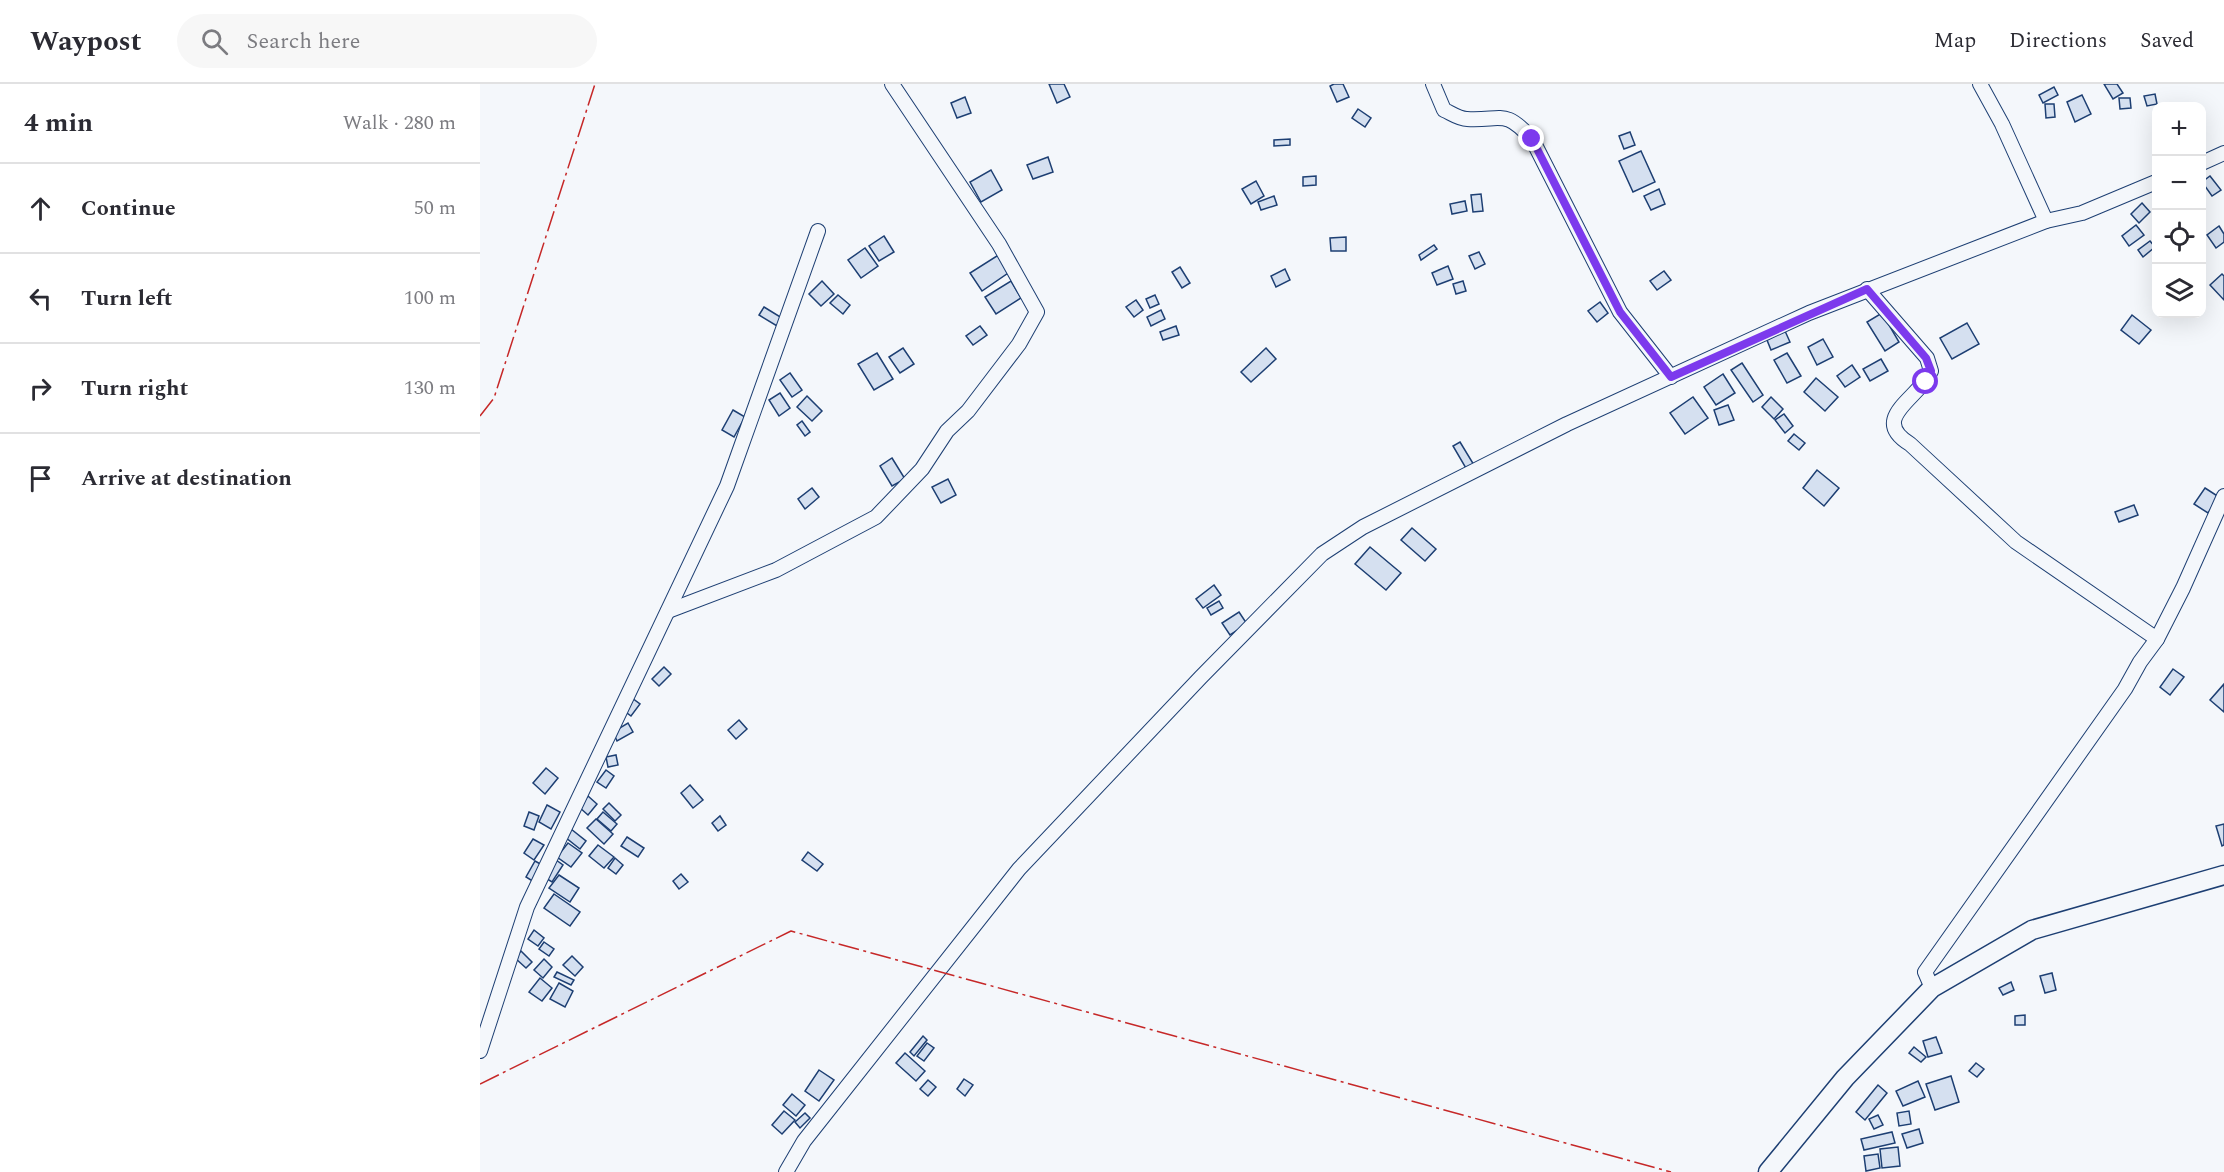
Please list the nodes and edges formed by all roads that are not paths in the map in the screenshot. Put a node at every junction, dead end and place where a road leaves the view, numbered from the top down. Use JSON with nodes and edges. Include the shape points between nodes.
{"nodes":[{"id":1,"x":892,"y":84,"type":"edge"},
{"id":2,"x":1433,"y":84,"type":"edge"},
{"id":3,"x":1980,"y":84,"type":"edge"},
{"id":4,"x":2224,"y":153,"type":"edge"},
{"id":5,"x":2206,"y":161,"type":"edge"},
{"id":6,"x":2152,"y":184,"type":"edge"},
{"id":7,"x":2046,"y":221,"type":"junction"},
{"id":8,"x":818,"y":231,"type":"dead end"},
{"id":9,"x":1867,"y":289,"type":"junction"},
{"id":10,"x":1671,"y":377,"type":"junction"},
{"id":11,"x":2224,"y":496,"type":"edge"},
{"id":12,"x":668,"y":611,"type":"junction"},
{"id":13,"x":2157,"y":639,"type":"junction"},
{"id":14,"x":2224,"y":875,"type":"edge"},
{"id":15,"x":1932,"y":988,"type":"junction"},
{"id":16,"x":480,"y":1050,"type":"edge"},
{"id":17,"x":786,"y":1172,"type":"edge"},
{"id":18,"x":1768,"y":1172,"type":"edge"}],
"edges":[{"from":1,"to":12,"type":"street","via":[[999,244],[1037,312],[1019,344],[968,411],[947,431],[922,470],[876,517],[776,570]]},
{"from":2,"to":10,"type":"street","via":[[1444,110],[1464,119],[1498,117],[1517,122],[1532,139],[1620,312]]},
{"from":3,"to":7,"type":"street"},
{"from":4,"to":5,"type":"street"},
{"from":6,"to":7,"type":"street","via":[[2082,213]]},
{"from":7,"to":9,"type":"street"},
{"from":8,"to":12,"type":"street","via":[[727,486]]},
{"from":9,"to":10,"type":"street"},
{"from":9,"to":13,"type":"street","via":[[1926,358],[1931,371],[1926,382],[1895,414],[1893,426],[1900,438],[2016,542]]},
{"from":10,"to":17,"type":"street","via":[[1567,424],[1373,522],[1322,554],[1019,869],[804,1141]]},
{"from":11,"to":13,"type":"street"},
{"from":12,"to":16,"type":"street","via":[[527,907]]},
{"from":13,"to":15,"type":"street","via":[[1925,972]]},
{"from":14,"to":15,"type":"main road","via":[[2032,930]]},
{"from":15,"to":18,"type":"main road","via":[[1845,1078]]}]}
